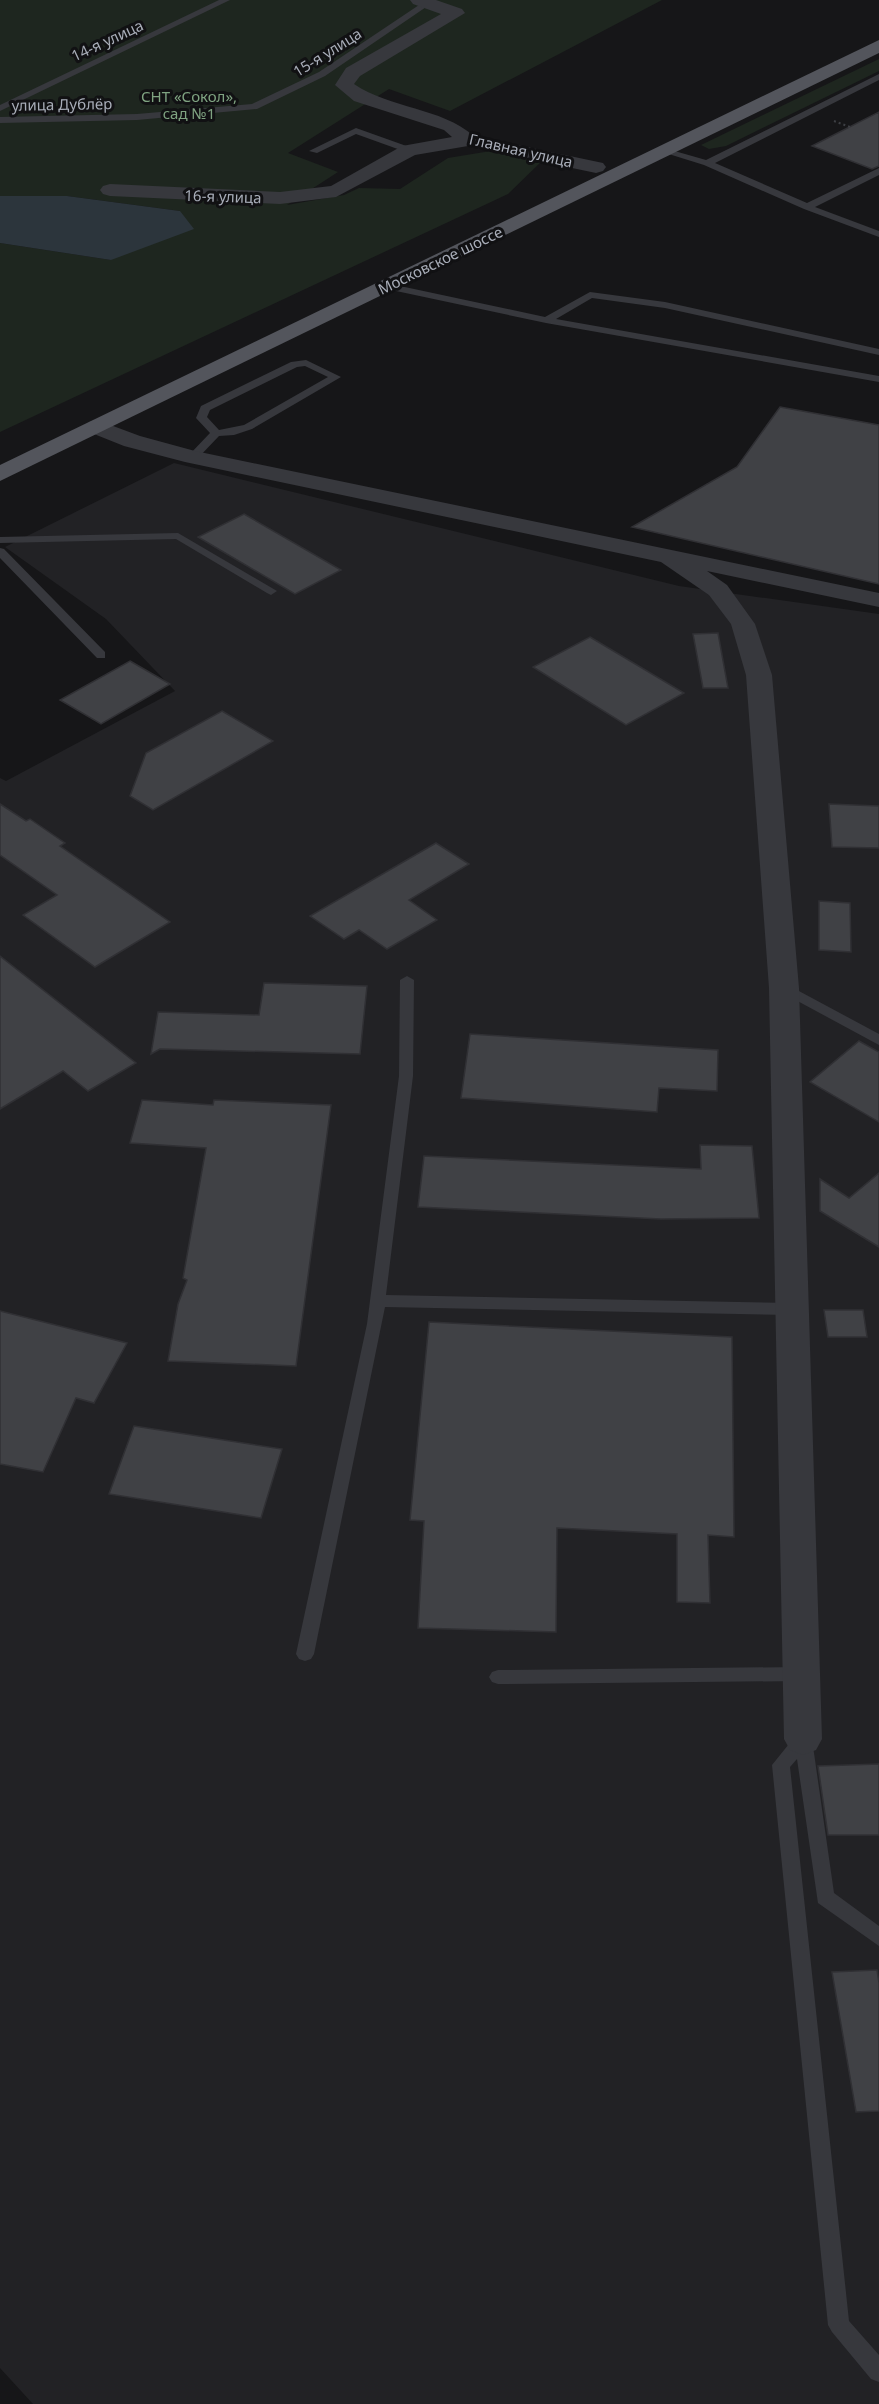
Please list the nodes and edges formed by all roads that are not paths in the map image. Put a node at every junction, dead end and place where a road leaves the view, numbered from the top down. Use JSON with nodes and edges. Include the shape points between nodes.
{"nodes":[{"id":1,"x":226,"y":0,"type":"edge"},
{"id":2,"x":423,"y":2,"type":"edge"},
{"id":3,"x":879,"y":31,"type":"edge"},
{"id":4,"x":879,"y":46,"type":"edge"},
{"id":5,"x":879,"y":77,"type":"edge"},
{"id":6,"x":0,"y":108,"type":"edge"},
{"id":7,"x":233,"y":110,"type":"joint"},
{"id":8,"x":0,"y":120,"type":"edge"},
{"id":9,"x":468,"y":140,"type":"junction"},
{"id":10,"x":409,"y":150,"type":"junction"},
{"id":11,"x":314,"y":151,"type":"dead end"},
{"id":12,"x":664,"y":151,"type":"junction"},
{"id":13,"x":707,"y":162,"type":"junction"},
{"id":14,"x":596,"y":167,"type":"junction"},
{"id":15,"x":879,"y":171,"type":"edge"},
{"id":16,"x":110,"y":190,"type":"dead end"},
{"id":17,"x":807,"y":207,"type":"junction"},
{"id":18,"x":879,"y":234,"type":"edge"},
{"id":19,"x":386,"y":286,"type":"junction"},
{"id":20,"x":546,"y":320,"type":"junction"},
{"id":21,"x":879,"y":351,"type":"edge"},
{"id":22,"x":879,"y":379,"type":"edge"},
{"id":23,"x":87,"y":422,"type":"junction"},
{"id":24,"x":216,"y":433,"type":"junction"},
{"id":25,"x":0,"y":453,"type":"edge"},
{"id":26,"x":193,"y":457,"type":"junction"},
{"id":27,"x":0,"y":474,"type":"edge"},
{"id":28,"x":0,"y":540,"type":"edge"},
{"id":29,"x":0,"y":551,"type":"edge"},
{"id":30,"x":667,"y":555,"type":"junction"},
{"id":31,"x":271,"y":591,"type":"dead end"},
{"id":32,"x":879,"y":600,"type":"edge"},
{"id":33,"x":101,"y":655,"type":"dead end"},
{"id":34,"x":407,"y":980,"type":"dead end"},
{"id":35,"x":784,"y":988,"type":"junction"},
{"id":36,"x":879,"y":1040,"type":"edge"},
{"id":37,"x":377,"y":1301,"type":"junction"},
{"id":38,"x":792,"y":1309,"type":"junction"},
{"id":39,"x":305,"y":1654,"type":"dead end"},
{"id":40,"x":801,"y":1674,"type":"junction"},
{"id":41,"x":498,"y":1677,"type":"dead end"},
{"id":42,"x":803,"y":1739,"type":"junction"},
{"id":43,"x":879,"y":1938,"type":"edge"},
{"id":44,"x":879,"y":2371,"type":"edge"}],
"edges":[{"from":1,"to":6,"type":"lane","name":"14-я улица"},
{"from":2,"to":7,"type":"lane","name":"15-я улица","via":[[326,70],[280,96],[254,107]]},
{"from":2,"to":9,"type":"street","name":"Главная улица","via":[[456,13],[353,72],[344,85],[361,97],[451,126]]},
{"from":3,"to":14,"type":"main road","name":"Московское шоссе"},
{"from":4,"to":12,"type":"main road","name":"Московское шоссе"},
{"from":5,"to":13,"type":"lane"},
{"from":7,"to":8,"type":"lane","name":"улица Дублёр"},
{"from":9,"to":10,"type":"street"},
{"from":9,"to":14,"type":"street","name":"Главная улица"},
{"from":10,"to":11,"type":"lane","via":[[356,131]]},
{"from":10,"to":16,"type":"street","name":"16-я улица","via":[[336,192],[280,198]]},
{"from":12,"to":13,"type":"lane"},
{"from":12,"to":19,"type":"main road","name":"Московское шоссе"},
{"from":13,"to":17,"type":"lane"},
{"from":14,"to":23,"type":"main road","name":"Московское шоссе"},
{"from":15,"to":17,"type":"lane"},
{"from":17,"to":18,"type":"lane"},
{"from":19,"to":20,"type":"lane"},
{"from":19,"to":23,"type":"main road","name":"Московское шоссе"},
{"from":20,"to":21,"type":"lane","via":[[590,295],[665,305]]},
{"from":20,"to":22,"type":"lane"},
{"from":23,"to":25,"type":"main road","name":"Московское шоссе"},
{"from":23,"to":26,"type":"street","via":[[132,441]]},
{"from":23,"to":27,"type":"main road","name":"Московское шоссе"},
{"from":24,"to":24,"type":"lane","via":[[201,418],[206,408],[295,364],[306,363],[336,377],[248,426]]},
{"from":24,"to":26,"type":"lane"},
{"from":26,"to":30,"type":"street"},
{"from":28,"to":31,"type":"lane","via":[[178,536]]},
{"from":29,"to":33,"type":"lane"},
{"from":30,"to":32,"type":"street"},
{"from":30,"to":35,"type":"street","via":[[718,590],[743,624],[759,675]]},
{"from":34,"to":37,"type":"lane","via":[[406,1076]]},
{"from":35,"to":36,"type":"lane"},
{"from":35,"to":38,"type":"street"},
{"from":37,"to":38,"type":"lane"},
{"from":37,"to":39,"type":"lane"},
{"from":38,"to":40,"type":"street"},
{"from":40,"to":41,"type":"lane"},
{"from":40,"to":42,"type":"street"},
{"from":42,"to":43,"type":"lane","via":[[825,1897]]},
{"from":42,"to":44,"type":"lane","via":[[781,1765],[839,2325]]}]}
